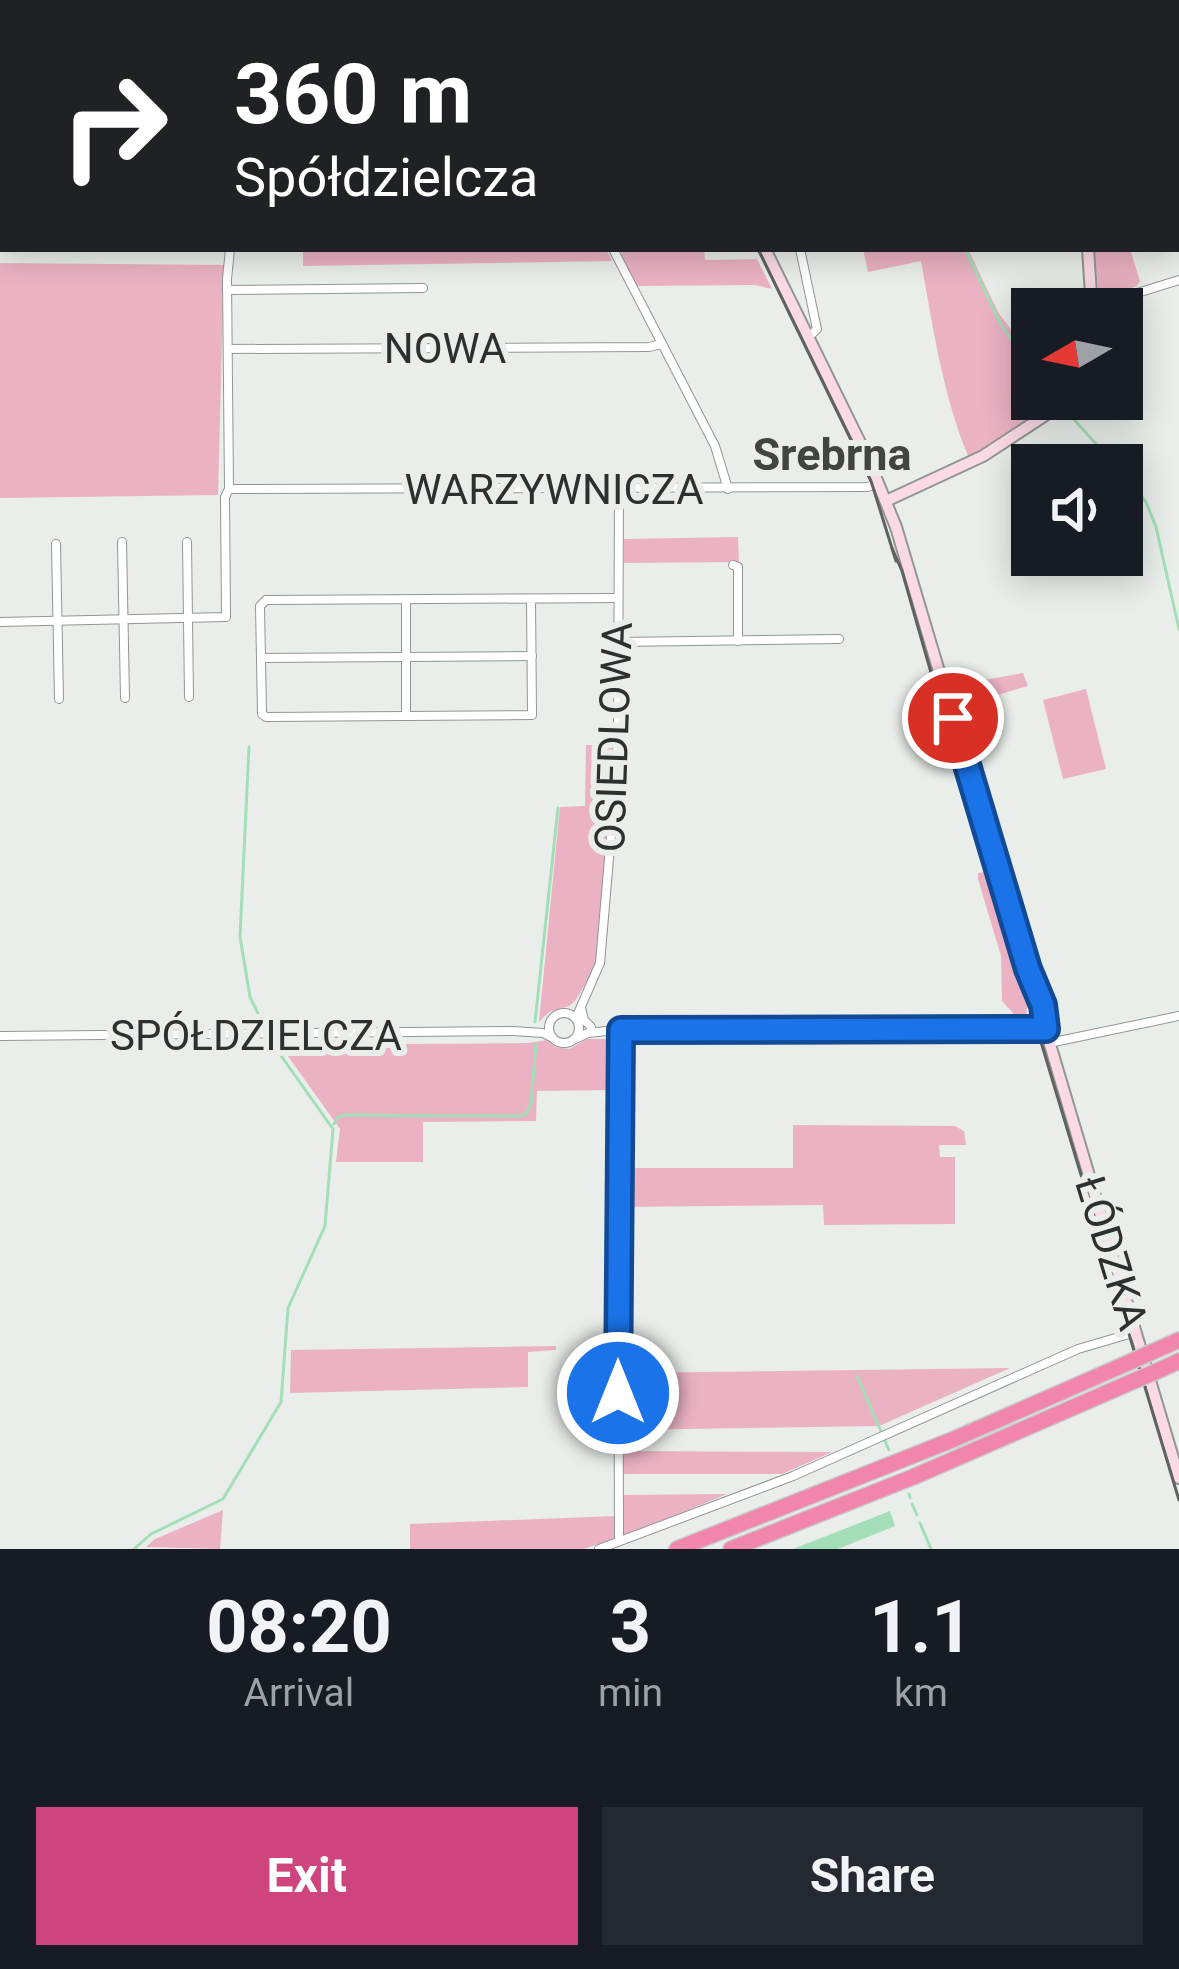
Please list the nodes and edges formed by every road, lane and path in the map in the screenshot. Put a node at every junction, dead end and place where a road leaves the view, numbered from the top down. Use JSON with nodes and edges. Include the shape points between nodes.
{"nodes":[{"id":1,"x":230,"y":252,"type":"edge"},
{"id":2,"x":615,"y":252,"type":"edge"},
{"id":3,"x":766,"y":252,"type":"edge"},
{"id":4,"x":801,"y":252,"type":"edge"},
{"id":5,"x":1088,"y":252,"type":"edge"},
{"id":6,"x":1179,"y":280,"type":"edge"},
{"id":7,"x":423,"y":288,"type":"dead end"},
{"id":8,"x":1091,"y":288,"type":"edge"},
{"id":9,"x":227,"y":290,"type":"junction"},
{"id":10,"x":1143,"y":292,"type":"edge"},
{"id":11,"x":809,"y":337,"type":"junction"},
{"id":12,"x":662,"y":344,"type":"junction"},
{"id":13,"x":228,"y":349,"type":"junction"},
{"id":14,"x":1038,"y":420,"type":"edge"},
{"id":15,"x":879,"y":484,"type":"junction"},
{"id":16,"x":619,"y":488,"type":"junction"},
{"id":17,"x":229,"y":489,"type":"junction"},
{"id":18,"x":728,"y":489,"type":"junction"},
{"id":19,"x":886,"y":501,"type":"junction"},
{"id":20,"x":122,"y":542,"type":"dead end"},
{"id":21,"x":187,"y":542,"type":"dead end"},
{"id":22,"x":56,"y":544,"type":"dead end"},
{"id":23,"x":733,"y":565,"type":"dead end"},
{"id":24,"x":532,"y":598,"type":"junction"},
{"id":25,"x":618,"y":598,"type":"junction"},
{"id":26,"x":406,"y":600,"type":"junction"},
{"id":27,"x":188,"y":619,"type":"junction"},
{"id":28,"x":124,"y":620,"type":"junction"},
{"id":29,"x":57,"y":621,"type":"junction"},
{"id":30,"x":0,"y":622,"type":"edge"},
{"id":31,"x":839,"y":639,"type":"dead end"},
{"id":32,"x":738,"y":641,"type":"junction"},
{"id":33,"x":618,"y":642,"type":"junction"},
{"id":34,"x":532,"y":656,"type":"junction"},
{"id":35,"x":262,"y":658,"type":"junction"},
{"id":36,"x":406,"y":658,"type":"junction"},
{"id":37,"x":189,"y":697,"type":"dead end"},
{"id":38,"x":125,"y":698,"type":"dead end"},
{"id":39,"x":59,"y":699,"type":"dead end"},
{"id":40,"x":406,"y":716,"type":"junction"},
{"id":41,"x":592,"y":983,"type":"junction"},
{"id":42,"x":581,"y":1007,"type":"junction"},
{"id":43,"x":558,"y":1015,"type":"junction"},
{"id":44,"x":1179,"y":1016,"type":"edge"},
{"id":45,"x":577,"y":1020,"type":"junction"},
{"id":46,"x":591,"y":1027,"type":"junction"},
{"id":47,"x":1046,"y":1029,"type":"junction"},
{"id":48,"x":618,"y":1030,"type":"junction"},
{"id":49,"x":513,"y":1031,"type":"junction"},
{"id":50,"x":0,"y":1036,"type":"edge"},
{"id":51,"x":553,"y":1038,"type":"junction"},
{"id":52,"x":575,"y":1039,"type":"junction"},
{"id":53,"x":1049,"y":1043,"type":"junction"},
{"id":54,"x":1136,"y":1332,"type":"junction"},
{"id":55,"x":1179,"y":1340,"type":"edge"},
{"id":56,"x":1179,"y":1361,"type":"edge"},
{"id":57,"x":1179,"y":1478,"type":"edge"},
{"id":58,"x":620,"y":1541,"type":"junction"},
{"id":59,"x":599,"y":1549,"type":"edge"},
{"id":60,"x":676,"y":1549,"type":"edge"},
{"id":61,"x":731,"y":1549,"type":"edge"}],
"edges":[{"from":1,"to":9,"type":"street"},
{"from":2,"to":12,"type":"street"},
{"from":3,"to":11,"type":"main road","name":"ŁÓDZKA"},
{"from":4,"to":11,"type":"street","via":[[817,329]]},
{"from":5,"to":8,"type":"main road"},
{"from":6,"to":10,"type":"street"},
{"from":7,"to":9,"type":"street"},
{"from":9,"to":13,"type":"street"},
{"from":11,"to":15,"type":"main road","name":"ŁÓDZKA"},
{"from":12,"to":13,"type":"street","name":"NOWA"},
{"from":12,"to":18,"type":"street"},
{"from":13,"to":17,"type":"street"},
{"from":14,"to":19,"type":"main road"},
{"from":15,"to":18,"type":"street","name":"WARZYWNICZA"},
{"from":15,"to":19,"type":"main road","name":"ŁÓDZKA"},
{"from":16,"to":17,"type":"street","name":"WARZYWNICZA"},
{"from":16,"to":18,"type":"street","name":"WARZYWNICZA"},
{"from":16,"to":25,"type":"street","name":"OSIEDLOWA"},
{"from":17,"to":27,"type":"street","via":[[226,617]]},
{"from":19,"to":47,"type":"main road","name":"ŁÓDZKA"},
{"from":20,"to":28,"type":"street"},
{"from":21,"to":27,"type":"street"},
{"from":22,"to":29,"type":"street"},
{"from":23,"to":32,"type":"street"},
{"from":24,"to":25,"type":"street"},
{"from":24,"to":26,"type":"street"},
{"from":24,"to":34,"type":"street"},
{"from":25,"to":33,"type":"street","name":"OSIEDLOWA"},
{"from":26,"to":35,"type":"street","via":[[266,600]]},
{"from":26,"to":36,"type":"street"},
{"from":27,"to":28,"type":"street"},
{"from":27,"to":37,"type":"street"},
{"from":28,"to":29,"type":"street"},
{"from":28,"to":38,"type":"street"},
{"from":29,"to":30,"type":"street"},
{"from":29,"to":39,"type":"street"},
{"from":31,"to":32,"type":"street"},
{"from":32,"to":33,"type":"street"},
{"from":33,"to":41,"type":"street","name":"OSIEDLOWA","via":[[614,801]]},
{"from":34,"to":36,"type":"street"},
{"from":34,"to":40,"type":"street","via":[[532,715]]},
{"from":35,"to":36,"type":"street"},
{"from":35,"to":40,"type":"street","via":[[264,716]]},
{"from":36,"to":40,"type":"street"},
{"from":41,"to":42,"type":"street","name":"OSIEDLOWA"},
{"from":41,"to":43,"type":"street"},
{"from":42,"to":45,"type":"street","name":"OSIEDLOWA"},
{"from":42,"to":46,"type":"street"},
{"from":43,"to":45,"type":"street"},
{"from":43,"to":49,"type":"street"},
{"from":43,"to":51,"type":"street","via":[[549,1026]]},
{"from":44,"to":53,"type":"street"},
{"from":45,"to":46,"type":"street"},
{"from":45,"to":52,"type":"street"},
{"from":46,"to":48,"type":"street"},
{"from":47,"to":48,"type":"street"},
{"from":47,"to":53,"type":"main road","name":"ŁÓDZKA"},
{"from":48,"to":52,"type":"street"},
{"from":48,"to":58,"type":"street"},
{"from":49,"to":50,"type":"street","name":"SPÓŁDZIELCZA"},
{"from":49,"to":51,"type":"street"},
{"from":51,"to":52,"type":"street"},
{"from":53,"to":54,"type":"main road","name":"ŁÓDZKA"},
{"from":54,"to":57,"type":"main road","name":"ŁÓDZKA"},
{"from":54,"to":58,"type":"street","via":[[1078,1349],[793,1476]]},
{"from":55,"to":60,"type":"highway","bridge":true},
{"from":56,"to":61,"type":"highway","bridge":true},
{"from":58,"to":59,"type":"street"}]}
